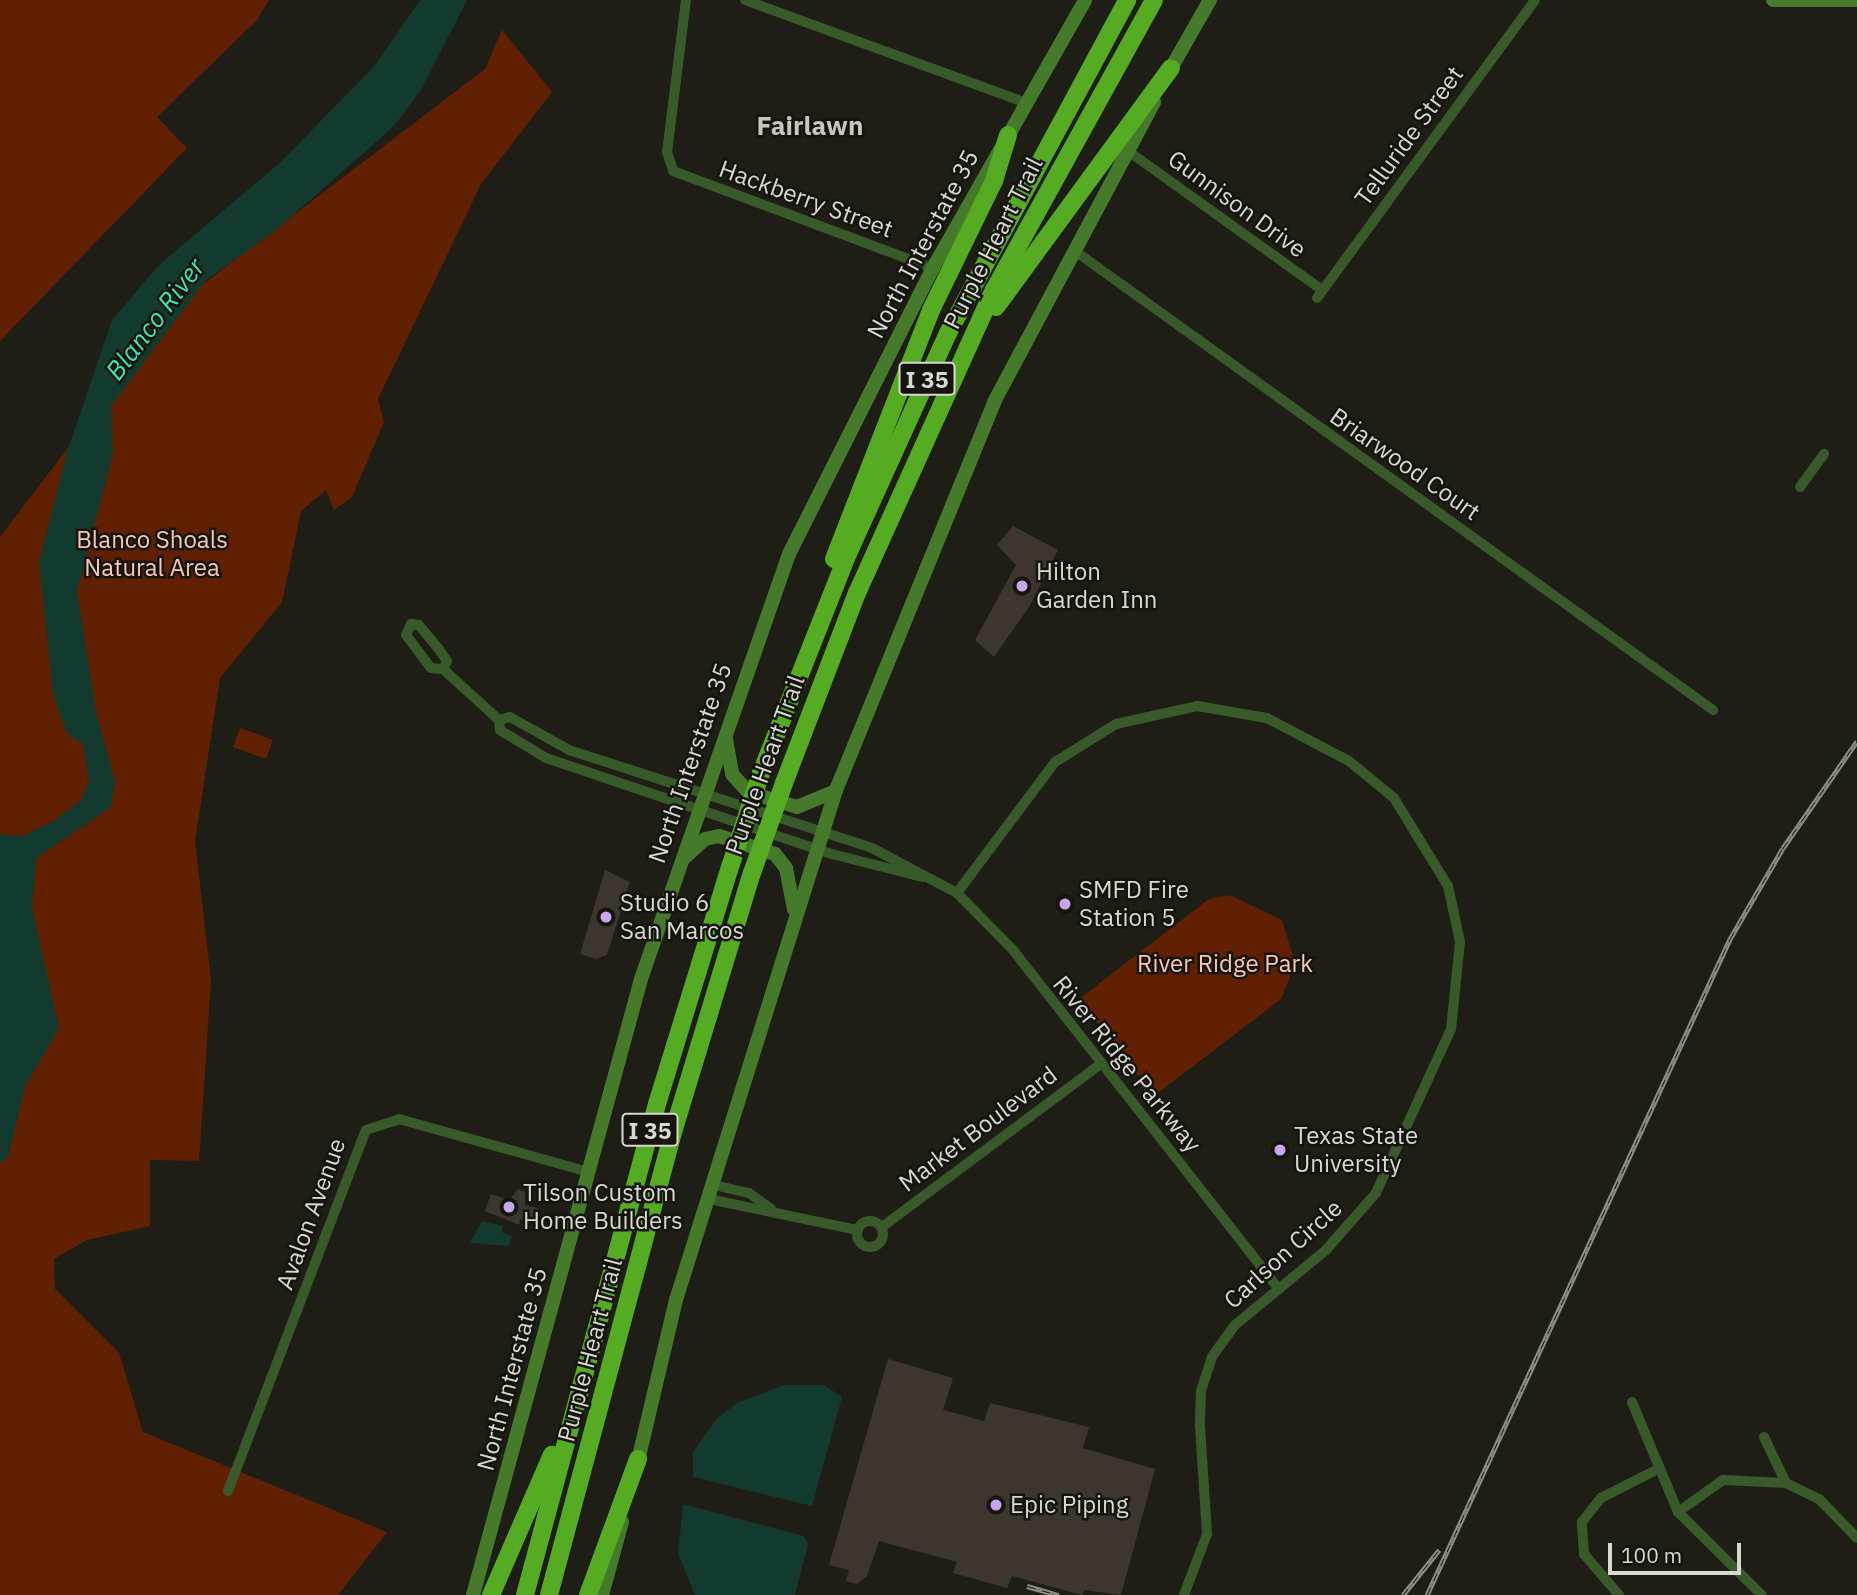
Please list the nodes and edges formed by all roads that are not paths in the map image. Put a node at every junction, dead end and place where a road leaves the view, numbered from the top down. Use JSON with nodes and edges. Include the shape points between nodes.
{"nodes":[{"id":1,"x":686,"y":0,"type":"edge"},
{"id":2,"x":745,"y":0,"type":"edge"},
{"id":3,"x":1085,"y":0,"type":"edge"},
{"id":4,"x":1126,"y":0,"type":"edge"},
{"id":5,"x":1154,"y":0,"type":"edge"},
{"id":6,"x":1210,"y":0,"type":"edge"},
{"id":7,"x":1535,"y":0,"type":"edge"},
{"id":8,"x":1773,"y":0,"type":"edge"},
{"id":9,"x":1856,"y":0,"type":"edge"},
{"id":10,"x":1171,"y":68,"type":"junction"},
{"id":11,"x":1026,"y":103,"type":"junction"},
{"id":12,"x":1008,"y":135,"type":"junction"},
{"id":13,"x":1128,"y":151,"type":"junction"},
{"id":14,"x":1075,"y":251,"type":"junction"},
{"id":15,"x":933,"y":268,"type":"junction"},
{"id":16,"x":1319,"y":294,"type":"joint"},
{"id":17,"x":951,"y":382,"type":"junction"},
{"id":18,"x":1824,"y":454,"type":"dead end"},
{"id":19,"x":1800,"y":487,"type":"dead end"},
{"id":20,"x":443,"y":669,"type":"junction"},
{"id":21,"x":1713,"y":710,"type":"dead end"},
{"id":22,"x":499,"y":720,"type":"junction"},
{"id":23,"x":726,"y":734,"type":"junction"},
{"id":24,"x":761,"y":773,"type":"junction"},
{"id":25,"x":836,"y":790,"type":"junction"},
{"id":26,"x":704,"y":794,"type":"junction"},
{"id":27,"x":698,"y":810,"type":"junction"},
{"id":28,"x":823,"y":833,"type":"junction"},
{"id":29,"x":817,"y":849,"type":"junction"},
{"id":30,"x":676,"y":870,"type":"junction"},
{"id":31,"x":930,"y":879,"type":"junction"},
{"id":32,"x":957,"y":893,"type":"junction"},
{"id":33,"x":794,"y":914,"type":"junction"},
{"id":34,"x":1099,"y":1065,"type":"junction"},
{"id":35,"x":589,"y":1172,"type":"junction"},
{"id":36,"x":712,"y":1192,"type":"junction"},
{"id":37,"x":772,"y":1209,"type":"junction"},
{"id":38,"x":882,"y":1227,"type":"junction"},
{"id":39,"x":858,"y":1230,"type":"junction"},
{"id":40,"x":1279,"y":1289,"type":"junction"},
{"id":41,"x":577,"y":1398,"type":"junction"},
{"id":42,"x":1632,"y":1402,"type":"dead end"},
{"id":43,"x":1764,"y":1437,"type":"dead end"},
{"id":44,"x":638,"y":1459,"type":"junction"},
{"id":45,"x":1656,"y":1470,"type":"junction"},
{"id":46,"x":1786,"y":1483,"type":"junction"},
{"id":47,"x":228,"y":1491,"type":"dead end"},
{"id":48,"x":1678,"y":1512,"type":"junction"},
{"id":49,"x":1857,"y":1538,"type":"edge"},
{"id":50,"x":473,"y":1595,"type":"edge"},
{"id":51,"x":491,"y":1595,"type":"edge"},
{"id":52,"x":525,"y":1595,"type":"edge"},
{"id":53,"x":549,"y":1595,"type":"edge"},
{"id":54,"x":588,"y":1595,"type":"edge"},
{"id":55,"x":602,"y":1595,"type":"edge"},
{"id":56,"x":1184,"y":1595,"type":"edge"},
{"id":57,"x":1619,"y":1595,"type":"edge"},
{"id":58,"x":1762,"y":1595,"type":"edge"}],
"edges":[{"from":1,"to":15,"type":"street","name":"Hackberry Street","via":[[668,165],[678,175]]},
{"from":2,"to":11,"type":"street"},
{"from":3,"to":11,"type":"main road","name":"North Interstate 35"},
{"from":4,"to":24,"type":"highway","name":"Purple Heart Trail","number":"I 35","via":[[948,333],[846,558]]},
{"from":5,"to":17,"type":"highway","name":"Purple Heart Trail","number":"I 35","via":[[1040,199]]},
{"from":6,"to":10,"type":"main road"},
{"from":7,"to":16,"type":"street","name":"Telluride Street"},
{"from":8,"to":9,"type":"main road"},
{"from":10,"to":13,"type":"main road"},
{"from":10,"to":17,"type":"highway","via":[[1028,258]]},
{"from":11,"to":12,"type":"main road","name":"North Interstate 35"},
{"from":12,"to":15,"type":"main road","name":"North Interstate 35"},
{"from":12,"to":24,"type":"highway","via":[[994,181],[931,310],[865,474]]},
{"from":13,"to":14,"type":"main road"},
{"from":13,"to":16,"type":"street","name":"Gunnison Drive"},
{"from":14,"to":21,"type":"street","name":"Briarwood Court"},
{"from":14,"to":25,"type":"main road","via":[[994,402]]},
{"from":15,"to":23,"type":"main road","name":"North Interstate 35","via":[[789,554]]},
{"from":17,"to":53,"type":"highway","name":"Purple Heart Trail","number":"I 35","bridge":true,"via":[[857,593],[752,873],[678,1116]]},
{"from":18,"to":19,"type":"street"},
{"from":20,"to":20,"type":"street","name":"River Ridge Parkway","via":[[447,661],[438,648],[419,625],[411,624],[406,635],[431,668]]},
{"from":20,"to":22,"type":"street","name":"River Ridge Parkway"},
{"from":22,"to":26,"type":"street","name":"River Ridge Parkway","via":[[510,717],[569,750]]},
{"from":22,"to":27,"type":"street","name":"River Ridge Parkway","via":[[500,730],[546,758]]},
{"from":23,"to":25,"type":"main road","via":[[729,765],[748,792],[797,807],[824,801]]},
{"from":23,"to":26,"type":"main road","name":"North Interstate 35"},
{"from":24,"to":41,"type":"highway","name":"Purple Heart Trail","number":"I 35","bridge":true,"via":[[730,864]]},
{"from":25,"to":28,"type":"main road"},
{"from":26,"to":27,"type":"main road","name":"North Interstate 35"},
{"from":26,"to":28,"type":"street","name":"River Ridge Parkway"},
{"from":27,"to":29,"type":"street","name":"River Ridge Parkway"},
{"from":27,"to":30,"type":"main road","name":"North Interstate 35"},
{"from":28,"to":29,"type":"main road"},
{"from":28,"to":31,"type":"street","name":"River Ridge Parkway","via":[[872,848]]},
{"from":29,"to":31,"type":"street","name":"River Ridge Parkway"},
{"from":29,"to":33,"type":"main road"},
{"from":30,"to":33,"type":"main road","via":[[693,847],[719,836],[775,854],[786,868]]},
{"from":30,"to":35,"type":"main road","name":"North Interstate 35"},
{"from":31,"to":32,"type":"street","name":"River Ridge Parkway"},
{"from":32,"to":34,"type":"street","name":"River Ridge Parkway","via":[[1013,950]]},
{"from":32,"to":40,"type":"street","name":"Carlson Circle","via":[[1055,762],[1087,738],[1158,712],[1197,706],[1253,713],[1325,746],[1394,798],[1448,886],[1460,942],[1451,1029],[1376,1193],[1350,1228]]},
{"from":33,"to":36,"type":"main road"},
{"from":34,"to":38,"type":"street","name":"Market Boulevard"},
{"from":34,"to":40,"type":"street","name":"River Ridge Parkway"},
{"from":35,"to":47,"type":"street","name":"Avalon Avenue","via":[[399,1119],[366,1130]]},
{"from":35,"to":50,"type":"main road","name":"North Interstate 35"},
{"from":36,"to":37,"type":"street","name":"Market Boulevard"},
{"from":36,"to":37,"type":"street","name":"Market Boulevard","via":[[750,1193]]},
{"from":36,"to":44,"type":"main road","via":[[676,1300]]},
{"from":37,"to":39,"type":"street","name":"Market Boulevard"},
{"from":38,"to":39,"type":"street","name":"Market Boulevard","via":[[869,1221]]},
{"from":38,"to":39,"type":"street","name":"Market Boulevard","via":[[880,1242],[870,1247]]},
{"from":40,"to":56,"type":"street","name":"Carlson Circle","via":[[1222,1339],[1201,1391],[1207,1534]]},
{"from":41,"to":51,"type":"highway"},
{"from":41,"to":52,"type":"highway","name":"Purple Heart Trail","number":"I 35"},
{"from":42,"to":45,"type":"street"},
{"from":43,"to":46,"type":"street"},
{"from":44,"to":54,"type":"highway"},
{"from":44,"to":55,"type":"main road"},
{"from":45,"to":48,"type":"street"},
{"from":45,"to":57,"type":"street","via":[[1601,1498],[1582,1522],[1584,1554]]},
{"from":46,"to":48,"type":"street","via":[[1723,1480]]},
{"from":46,"to":49,"type":"street","via":[[1819,1499]]},
{"from":48,"to":58,"type":"street"}]}
